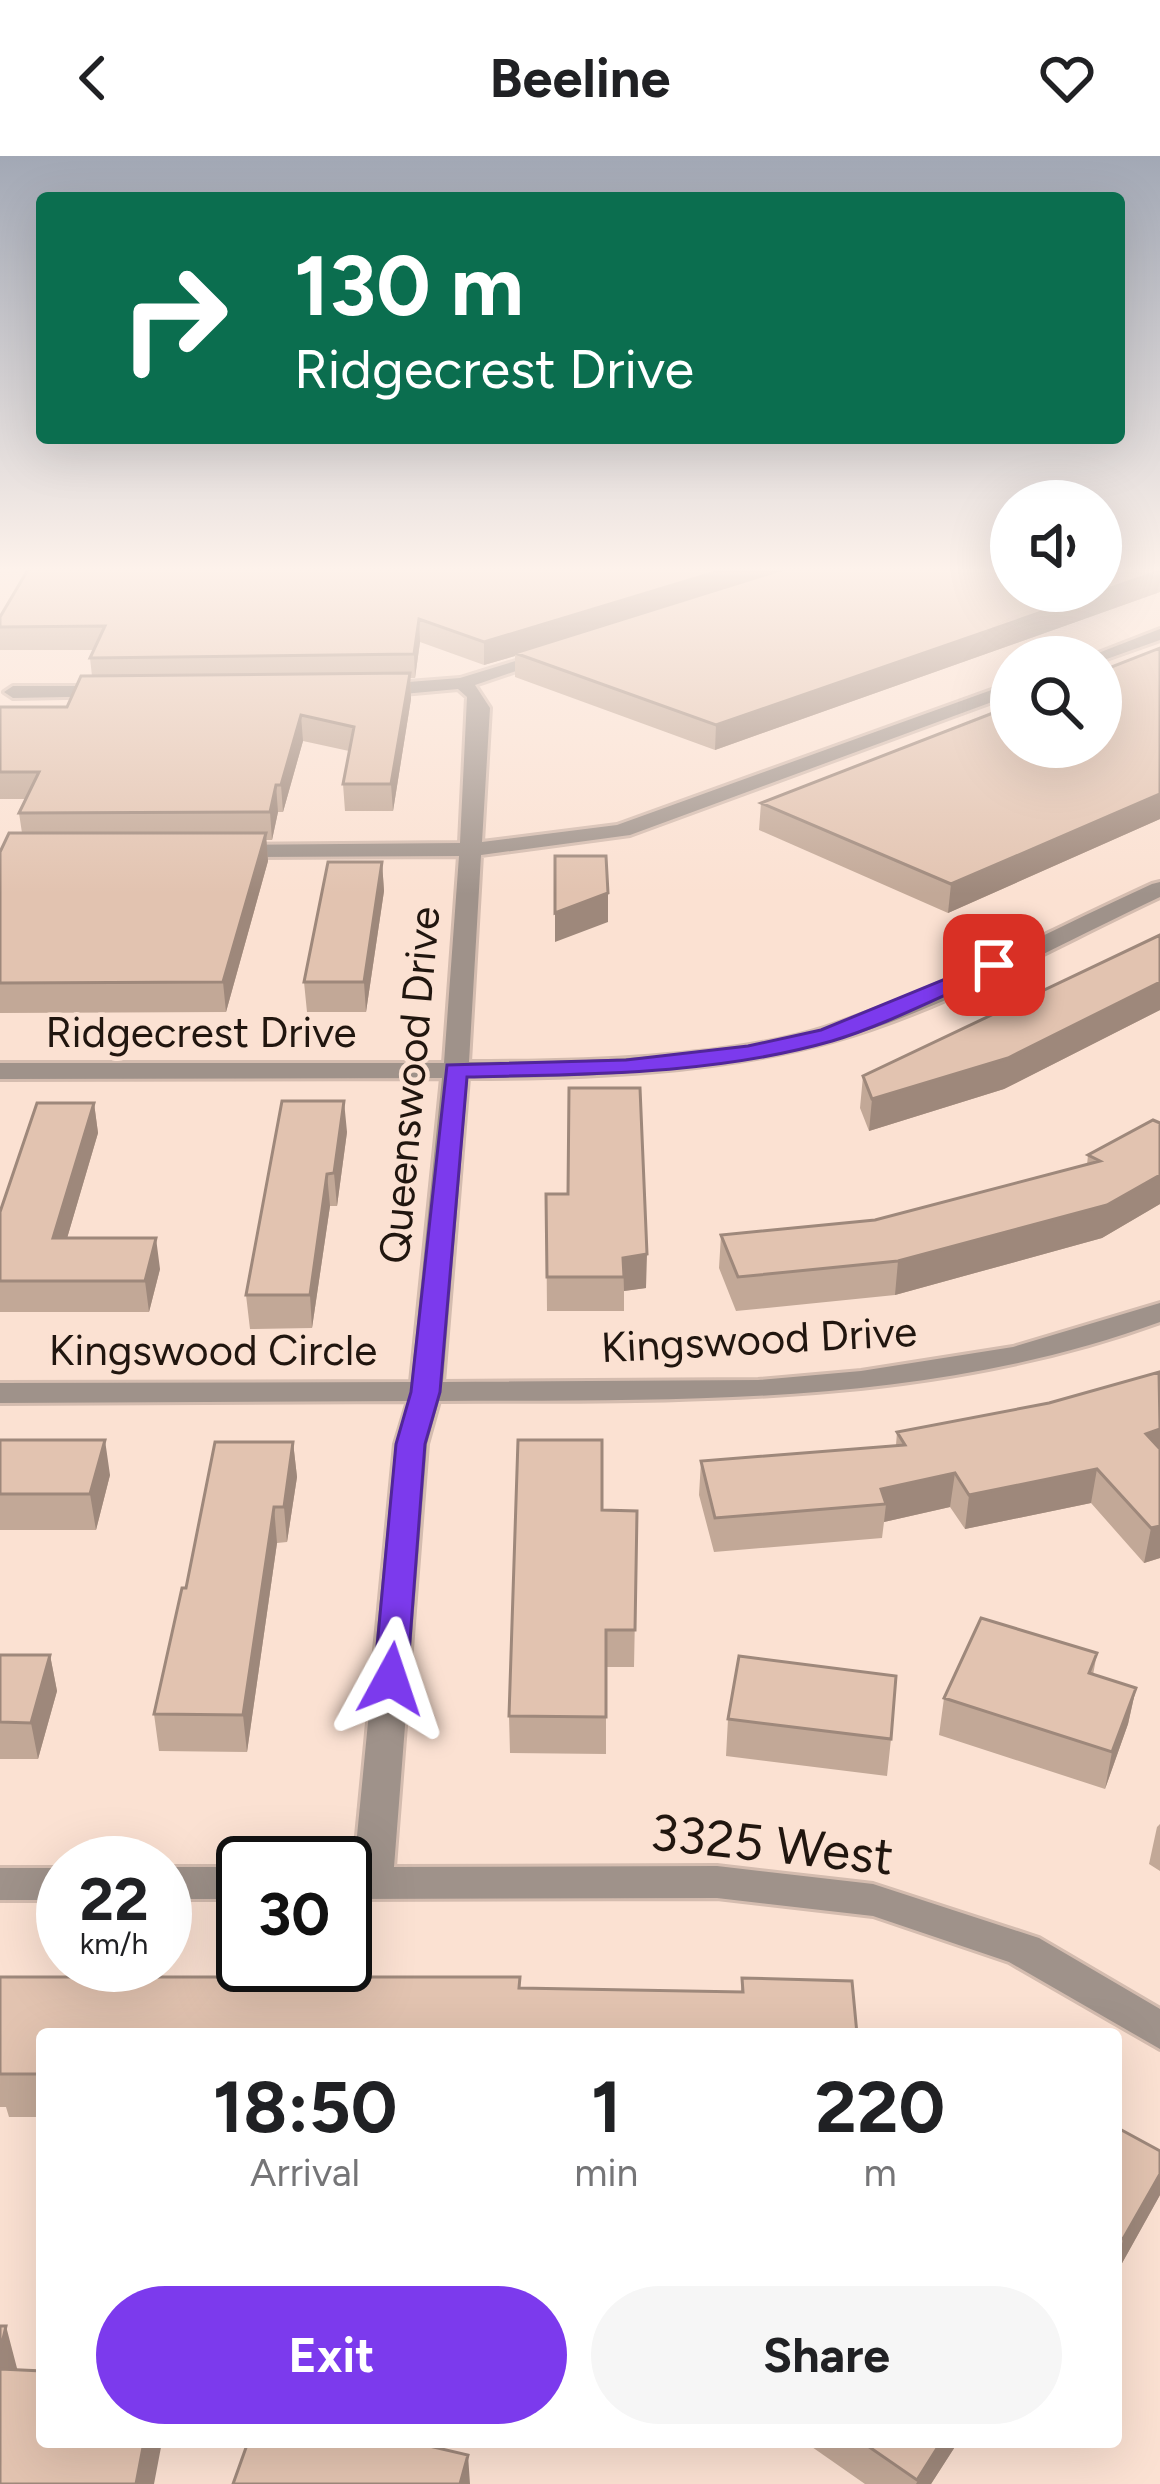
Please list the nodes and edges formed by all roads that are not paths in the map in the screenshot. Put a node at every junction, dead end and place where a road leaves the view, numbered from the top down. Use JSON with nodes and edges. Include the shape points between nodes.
{"nodes":[{"id":1,"x":483,"y":677,"type":"edge"},
{"id":2,"x":462,"y":683,"type":"junction"},
{"id":3,"x":345,"y":691,"type":"edge"},
{"id":4,"x":13,"y":692,"type":"dead end"},
{"id":5,"x":132,"y":692,"type":"edge"},
{"id":6,"x":990,"y":697,"type":"edge"},
{"id":7,"x":212,"y":850,"type":"edge"},
{"id":8,"x":469,"y":850,"type":"junction"},
{"id":9,"x":1160,"y":889,"type":"edge"},
{"id":10,"x":456,"y":1070,"type":"junction"},
{"id":11,"x":0,"y":1071,"type":"edge"},
{"id":12,"x":1160,"y":1312,"type":"edge"},
{"id":13,"x":426,"y":1392,"type":"junction"},
{"id":14,"x":0,"y":1393,"type":"edge"},
{"id":15,"x":365,"y":1836,"type":"edge"},
{"id":16,"x":372,"y":1883,"type":"edge"},
{"id":17,"x":0,"y":1884,"type":"edge"},
{"id":18,"x":36,"y":1884,"type":"edge"},
{"id":19,"x":1160,"y":2031,"type":"edge"}],
"edges":[{"from":1,"to":2,"type":"street"},
{"from":2,"to":3,"type":"street"},
{"from":2,"to":8,"type":"street","name":"Queenswood Drive","via":[[480,708]]},
{"from":4,"to":5,"type":"street"},
{"from":6,"to":8,"type":"street","via":[[622,830]]},
{"from":7,"to":8,"type":"street"},
{"from":8,"to":10,"type":"street","name":"Queenswood Drive"},
{"from":9,"to":10,"type":"street","name":"Ridgecrest Drive","via":[[828,1035],[689,1061]]},
{"from":10,"to":11,"type":"street","name":"Ridgecrest Drive"},
{"from":10,"to":13,"type":"street","name":"Queenswood Drive"},
{"from":12,"to":13,"type":"street","name":"Kingswood Drive","via":[[1010,1358],[866,1382]]},
{"from":13,"to":14,"type":"street","name":"Kingswood Circle"},
{"from":13,"to":15,"type":"street","name":"Queenswood Drive","via":[[411,1444]]},
{"from":16,"to":19,"type":"street","name":"3325 West","via":[[717,1882],[873,1900],[1024,1950]]},
{"from":17,"to":18,"type":"street"}]}
